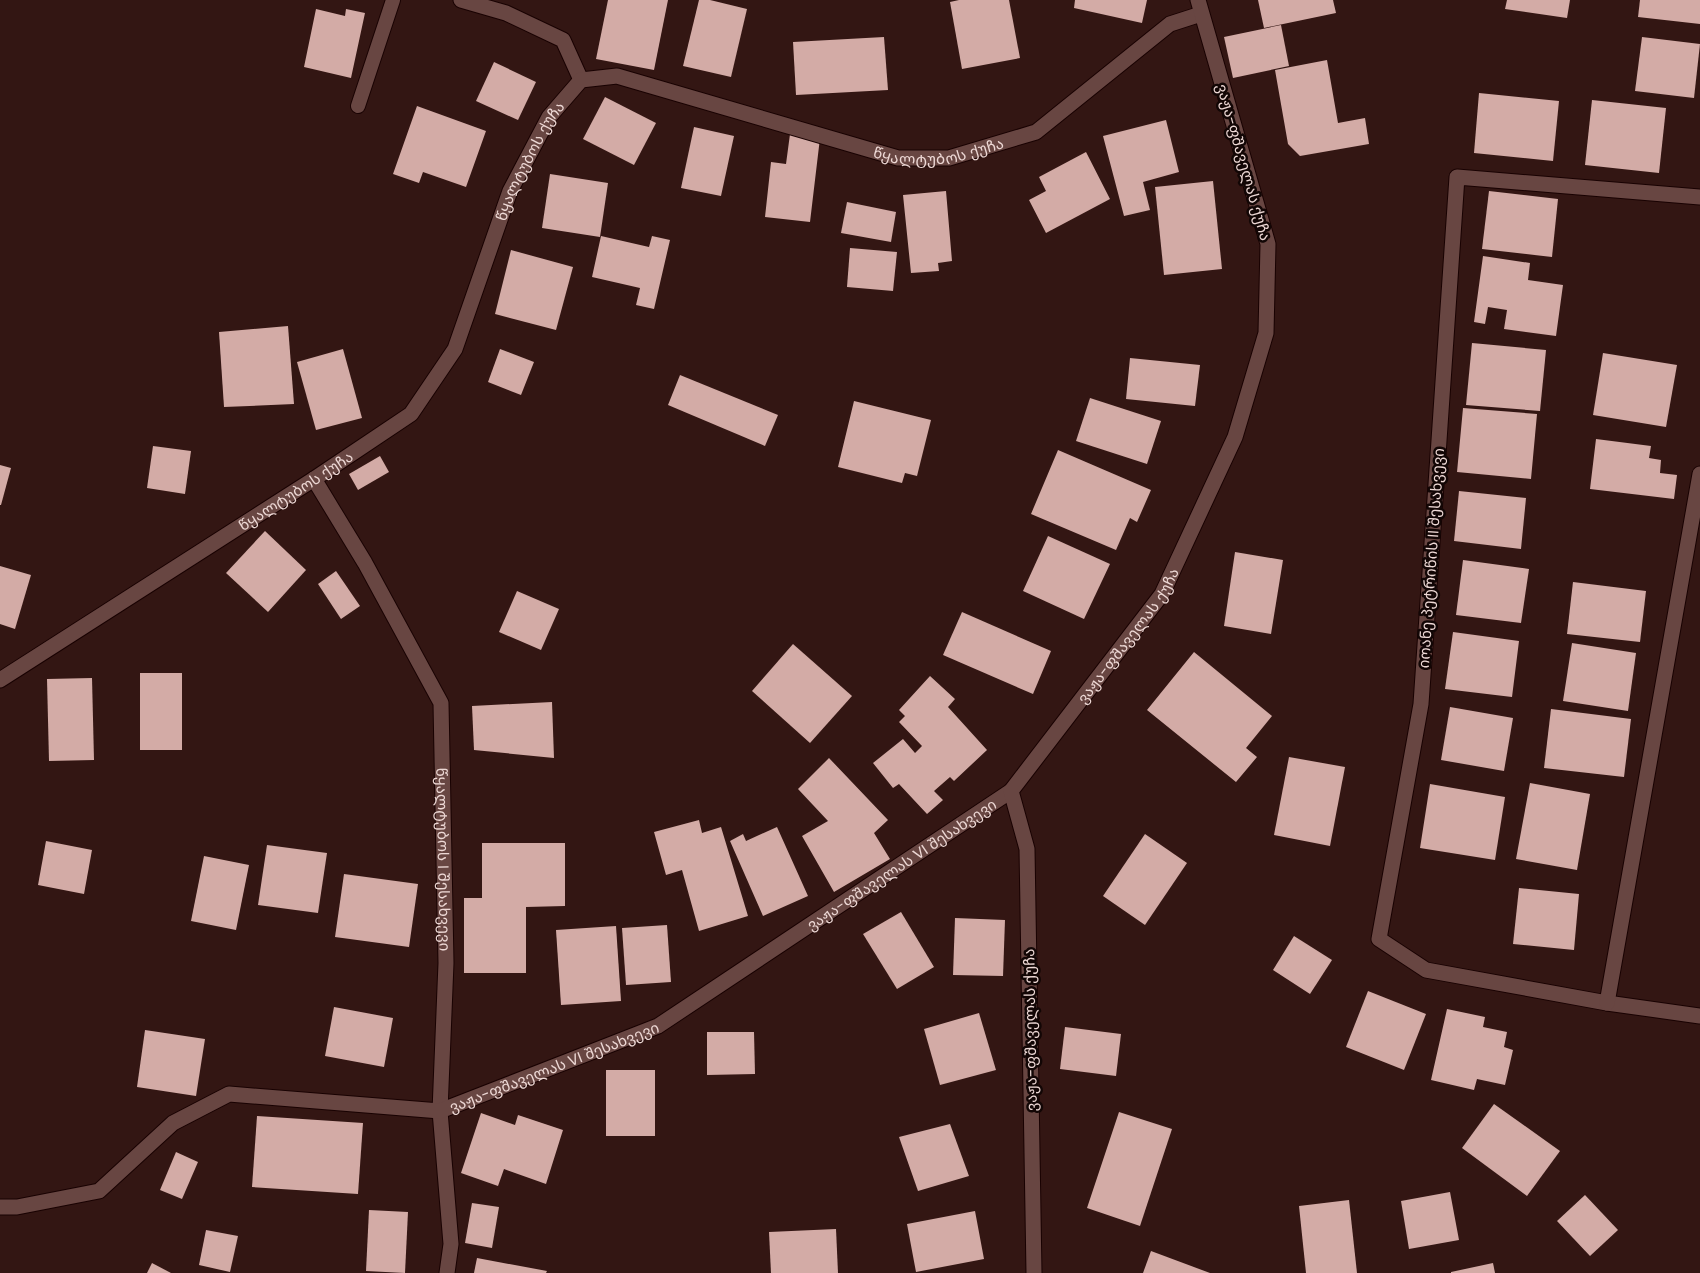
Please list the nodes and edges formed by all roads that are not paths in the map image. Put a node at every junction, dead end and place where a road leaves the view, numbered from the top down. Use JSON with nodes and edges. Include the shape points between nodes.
{"nodes":[{"id":1,"x":393,"y":0,"type":"edge"},
{"id":2,"x":461,"y":0,"type":"edge"},
{"id":3,"x":1200,"y":7,"type":"edge"},
{"id":4,"x":581,"y":80,"type":"junction"},
{"id":5,"x":358,"y":106,"type":"dead end"},
{"id":6,"x":1700,"y":197,"type":"edge"},
{"id":7,"x":1700,"y":474,"type":"edge"},
{"id":8,"x":314,"y":479,"type":"junction"},
{"id":9,"x":0,"y":680,"type":"edge"},
{"id":10,"x":1011,"y":791,"type":"junction"},
{"id":11,"x":1607,"y":1003,"type":"junction"},
{"id":12,"x":1700,"y":1016,"type":"edge"},
{"id":13,"x":440,"y":1111,"type":"junction"},
{"id":14,"x":0,"y":1207,"type":"edge"},
{"id":15,"x":447,"y":1273,"type":"edge"},
{"id":16,"x":1034,"y":1273,"type":"edge"}],
"edges":[{"from":1,"to":5,"type":"lane"},
{"from":2,"to":4,"type":"street","via":[[506,13],[563,40]]},
{"from":3,"to":4,"type":"street","name":"წყალტუბოს ქუჩა","via":[[1170,24],[1036,132],[949,158],[898,158],[617,76]]},
{"from":3,"to":10,"type":"street","name":"ვაჟა-ფშაველას ქუჩა","via":[[1268,244],[1266,333],[1236,436],[1162,594]]},
{"from":4,"to":8,"type":"street","name":"წყალტუბოს ქუჩა","via":[[549,117],[510,192],[455,349],[411,414]]},
{"from":6,"to":11,"type":"street","name":"იოანე პეტრიწის II შესახვევი","via":[[1457,177],[1422,704],[1378,939],[1426,970]]},
{"from":7,"to":11,"type":"street"},
{"from":8,"to":9,"type":"street","name":"წყალტუბოს ქუჩა"},
{"from":8,"to":13,"type":"street","name":"წყალტუბოს I შესახვევი","via":[[441,703],[446,964]]},
{"from":10,"to":13,"type":"street","name":"ვაჟა-ფშაველას VI შესახვევი","via":[[658,1026]]},
{"from":10,"to":16,"type":"street","name":"ვაჟა-ფშაველას ქუჩა","via":[[1027,849]]},
{"from":11,"to":12,"type":"street","name":"იოანე პეტრიწის II შესახვევი"},
{"from":13,"to":14,"type":"street","name":"ვაჟა-ფშაველას VI შესახვევი","via":[[229,1094],[173,1123],[99,1191],[17,1207]]},
{"from":13,"to":15,"type":"street","name":"წყალტუბოს I შესახვევი","via":[[452,1244]]}]}
